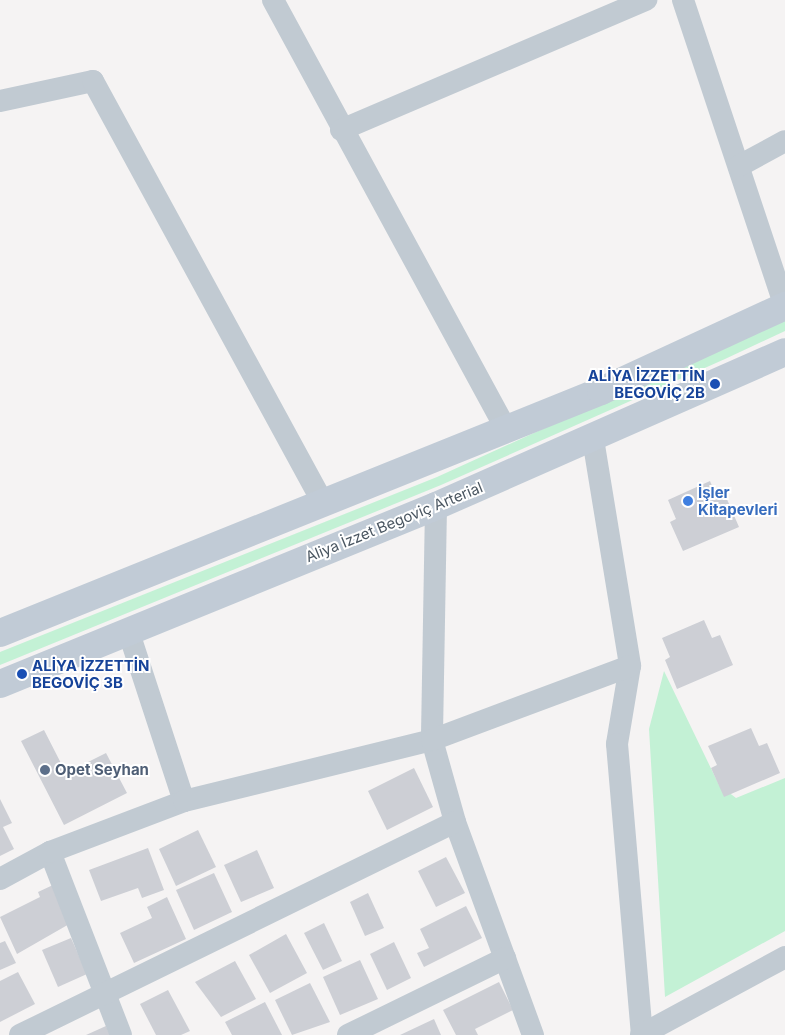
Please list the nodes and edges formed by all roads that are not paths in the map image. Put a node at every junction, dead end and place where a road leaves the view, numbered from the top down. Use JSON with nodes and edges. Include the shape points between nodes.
{"nodes":[{"id":1,"x":273,"y":0,"type":"edge"},
{"id":2,"x":646,"y":0,"type":"edge"},
{"id":3,"x":683,"y":0,"type":"edge"},
{"id":4,"x":0,"y":102,"type":"edge"},
{"id":5,"x":341,"y":130,"type":"junction"},
{"id":6,"x":785,"y":141,"type":"edge"},
{"id":7,"x":738,"y":166,"type":"junction"},
{"id":8,"x":785,"y":306,"type":"edge"},
{"id":9,"x":785,"y":352,"type":"edge"},
{"id":10,"x":506,"y":429,"type":"junction"},
{"id":11,"x":592,"y":439,"type":"junction"},
{"id":12,"x":324,"y":504,"type":"junction"},
{"id":13,"x":436,"y":506,"type":"junction"},
{"id":14,"x":128,"y":630,"type":"junction"},
{"id":15,"x":0,"y":633,"type":"edge"},
{"id":16,"x":630,"y":666,"type":"junction"},
{"id":17,"x":0,"y":684,"type":"edge"},
{"id":18,"x":432,"y":740,"type":"junction"},
{"id":19,"x":184,"y":801,"type":"junction"},
{"id":20,"x":455,"y":822,"type":"junction"},
{"id":21,"x":50,"y":852,"type":"junction"},
{"id":22,"x":0,"y":879,"type":"edge"},
{"id":23,"x":505,"y":958,"type":"junction"},
{"id":24,"x":785,"y":959,"type":"edge"},
{"id":25,"x":104,"y":992,"type":"junction"},
{"id":26,"x":20,"y":1035,"type":"edge"},
{"id":27,"x":121,"y":1035,"type":"edge"},
{"id":28,"x":348,"y":1035,"type":"edge"},
{"id":29,"x":533,"y":1035,"type":"edge"},
{"id":30,"x":642,"y":1035,"type":"edge"}],
"edges":[{"from":1,"to":5,"type":"street"},
{"from":2,"to":5,"type":"street"},
{"from":3,"to":7,"type":"street"},
{"from":4,"to":12,"type":"street","via":[[93,81]]},
{"from":5,"to":10,"type":"street"},
{"from":6,"to":7,"type":"street"},
{"from":7,"to":8,"type":"street"},
{"from":8,"to":10,"type":"main road"},
{"from":9,"to":11,"type":"main road","name":"Aliya İzzet Begoviç Arterial"},
{"from":10,"to":12,"type":"main road"},
{"from":11,"to":13,"type":"main road","name":"Aliya İzzet Begoviç Arterial"},
{"from":11,"to":16,"type":"street"},
{"from":12,"to":15,"type":"main road"},
{"from":13,"to":14,"type":"main road","name":"Aliya İzzet Begoviç Arterial"},
{"from":13,"to":18,"type":"street"},
{"from":14,"to":17,"type":"main road","name":"Aliya İzzet Begoviç Arterial"},
{"from":14,"to":19,"type":"street"},
{"from":16,"to":18,"type":"street"},
{"from":16,"to":30,"type":"street","via":[[617,744]]},
{"from":18,"to":19,"type":"street"},
{"from":18,"to":20,"type":"street"},
{"from":19,"to":21,"type":"street"},
{"from":20,"to":23,"type":"street"},
{"from":20,"to":25,"type":"street"},
{"from":21,"to":22,"type":"street"},
{"from":21,"to":25,"type":"street"},
{"from":23,"to":28,"type":"street"},
{"from":23,"to":29,"type":"street"},
{"from":24,"to":30,"type":"street"},
{"from":25,"to":26,"type":"street"},
{"from":25,"to":27,"type":"street"}]}
